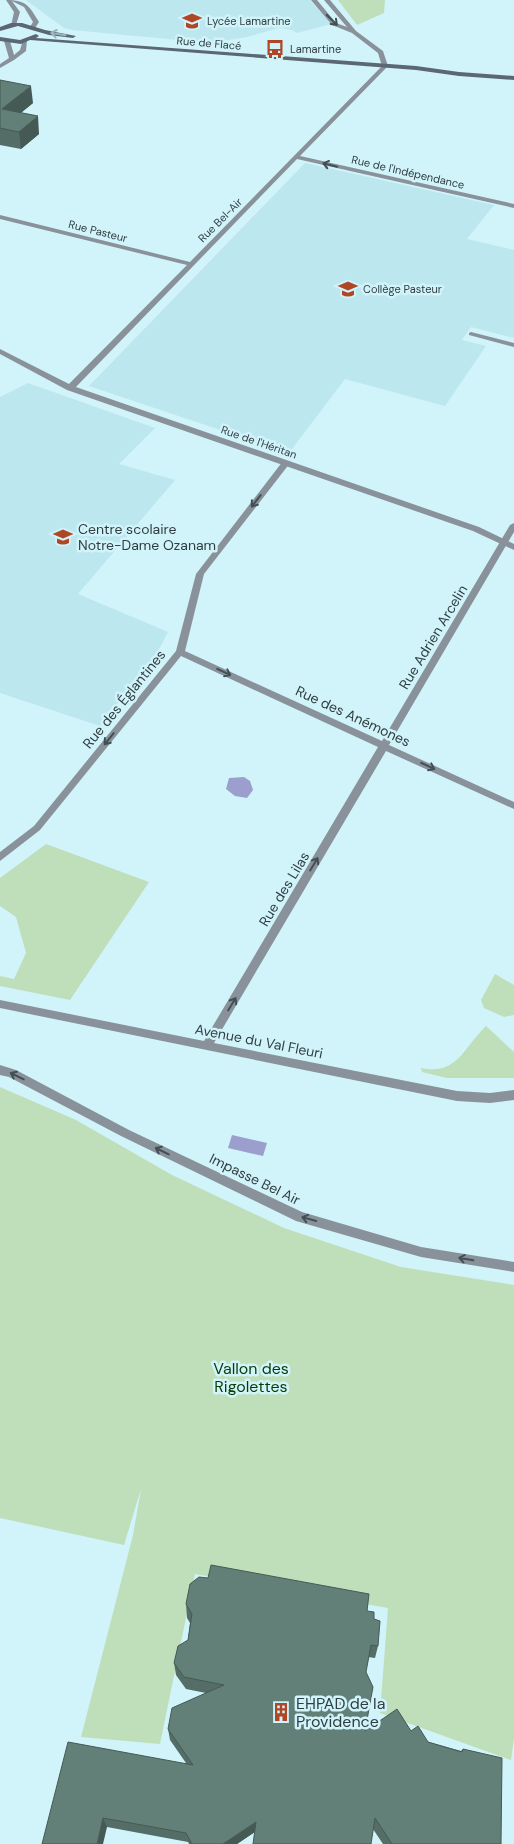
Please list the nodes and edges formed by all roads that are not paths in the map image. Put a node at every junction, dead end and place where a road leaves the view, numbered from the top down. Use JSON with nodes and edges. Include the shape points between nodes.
{"nodes":[{"id":1,"x":9,"y":0,"type":"edge"},
{"id":2,"x":14,"y":0,"type":"edge"},
{"id":3,"x":314,"y":0,"type":"edge"},
{"id":4,"x":327,"y":0,"type":"edge"},
{"id":5,"x":13,"y":24,"type":"junction"},
{"id":6,"x":1,"y":28,"type":"edge"},
{"id":7,"x":36,"y":29,"type":"junction"},
{"id":8,"x":354,"y":32,"type":"junction"},
{"id":9,"x":2,"y":40,"type":"edge"},
{"id":10,"x":28,"y":40,"type":"junction"},
{"id":11,"x":12,"y":58,"type":"junction"},
{"id":12,"x":0,"y":66,"type":"edge"},
{"id":13,"x":385,"y":66,"type":"junction"},
{"id":14,"x":514,"y":78,"type":"edge"},
{"id":15,"x":297,"y":157,"type":"junction"},
{"id":16,"x":514,"y":206,"type":"edge"},
{"id":17,"x":0,"y":217,"type":"edge"},
{"id":18,"x":191,"y":264,"type":"junction"},
{"id":19,"x":471,"y":334,"type":"dead end"},
{"id":20,"x":514,"y":345,"type":"edge"},
{"id":21,"x":0,"y":351,"type":"edge"},
{"id":22,"x":70,"y":388,"type":"junction"},
{"id":23,"x":286,"y":463,"type":"junction"},
{"id":24,"x":514,"y":525,"type":"edge"},
{"id":25,"x":504,"y":541,"type":"junction"},
{"id":26,"x":514,"y":547,"type":"edge"},
{"id":27,"x":180,"y":652,"type":"junction"},
{"id":28,"x":384,"y":746,"type":"junction"},
{"id":29,"x":514,"y":806,"type":"edge"},
{"id":30,"x":0,"y":857,"type":"edge"},
{"id":31,"x":0,"y":1004,"type":"edge"},
{"id":32,"x":207,"y":1046,"type":"junction"},
{"id":33,"x":0,"y":1070,"type":"edge"},
{"id":34,"x":514,"y":1095,"type":"edge"},
{"id":35,"x":514,"y":1268,"type":"edge"}],
"edges":[{"from":1,"to":5,"type":"street","via":[[17,12]]},
{"from":2,"to":7,"type":"street","via":[[26,6],[36,22]]},
{"from":3,"to":8,"type":"street","one_way":true,"via":[[334,24]]},
{"from":4,"to":8,"type":"street"},
{"from":5,"to":6,"type":"main road"},
{"from":5,"to":7,"type":"main road","name":"Rue de Flacé"},
{"from":7,"to":10,"type":"main road","via":[[36,37]]},
{"from":13,"to":7,"type":"main road","name":"Rue de Flacé","one_way":true,"via":[[359,61],[61,35]]},
{"from":8,"to":13,"type":"street","via":[[381,52]]},
{"from":9,"to":10,"type":"main road","name":"Rue de Flacé"},
{"from":9,"to":11,"type":"street"},
{"from":10,"to":11,"type":"street","via":[[23,51]]},
{"from":10,"to":13,"type":"main road","name":"Rue de Flacé"},
{"from":11,"to":12,"type":"street"},
{"from":13,"to":14,"type":"main road","name":"Rue de Flacé"},
{"from":13,"to":15,"type":"street","name":"Rue Bel-Air"},
{"from":16,"to":15,"type":"street","name":"Rue de l'Indépendance","one_way":true},
{"from":15,"to":18,"type":"street","name":"Rue Bel-Air"},
{"from":17,"to":18,"type":"street","name":"Rue Pasteur"},
{"from":18,"to":22,"type":"street","name":"Rue Bel-Air"},
{"from":19,"to":20,"type":"street"},
{"from":21,"to":22,"type":"street","name":"Rue de l'Héritan"},
{"from":22,"to":23,"type":"street","name":"Rue de l'Héritan"},
{"from":23,"to":25,"type":"street","name":"Rue de l'Héritan"},
{"from":23,"to":27,"type":"street","name":"Rue des Églantines","one_way":true,"via":[[200,574]]},
{"from":24,"to":25,"type":"street","name":"Rue Adrien Arcelin"},
{"from":25,"to":26,"type":"street","name":"Rue de l'Héritan"},
{"from":25,"to":28,"type":"street","name":"Rue Adrien Arcelin"},
{"from":27,"to":28,"type":"street","name":"Rue des Anémones","one_way":true},
{"from":27,"to":30,"type":"street","name":"Rue des Églantines","one_way":true,"via":[[37,828]]},
{"from":28,"to":29,"type":"street","name":"Rue des Anémones","one_way":true},
{"from":32,"to":28,"type":"street","name":"Rue des Lilas","one_way":true},
{"from":31,"to":32,"type":"street","name":"Avenue du Val Fleuri"},
{"from":32,"to":34,"type":"street","name":"Avenue du Val Fleuri","via":[[457,1096],[490,1098]]},
{"from":35,"to":33,"type":"street","name":"Impasse Bel Air","one_way":true,"via":[[421,1252],[300,1217],[125,1134],[12,1073]]}]}
